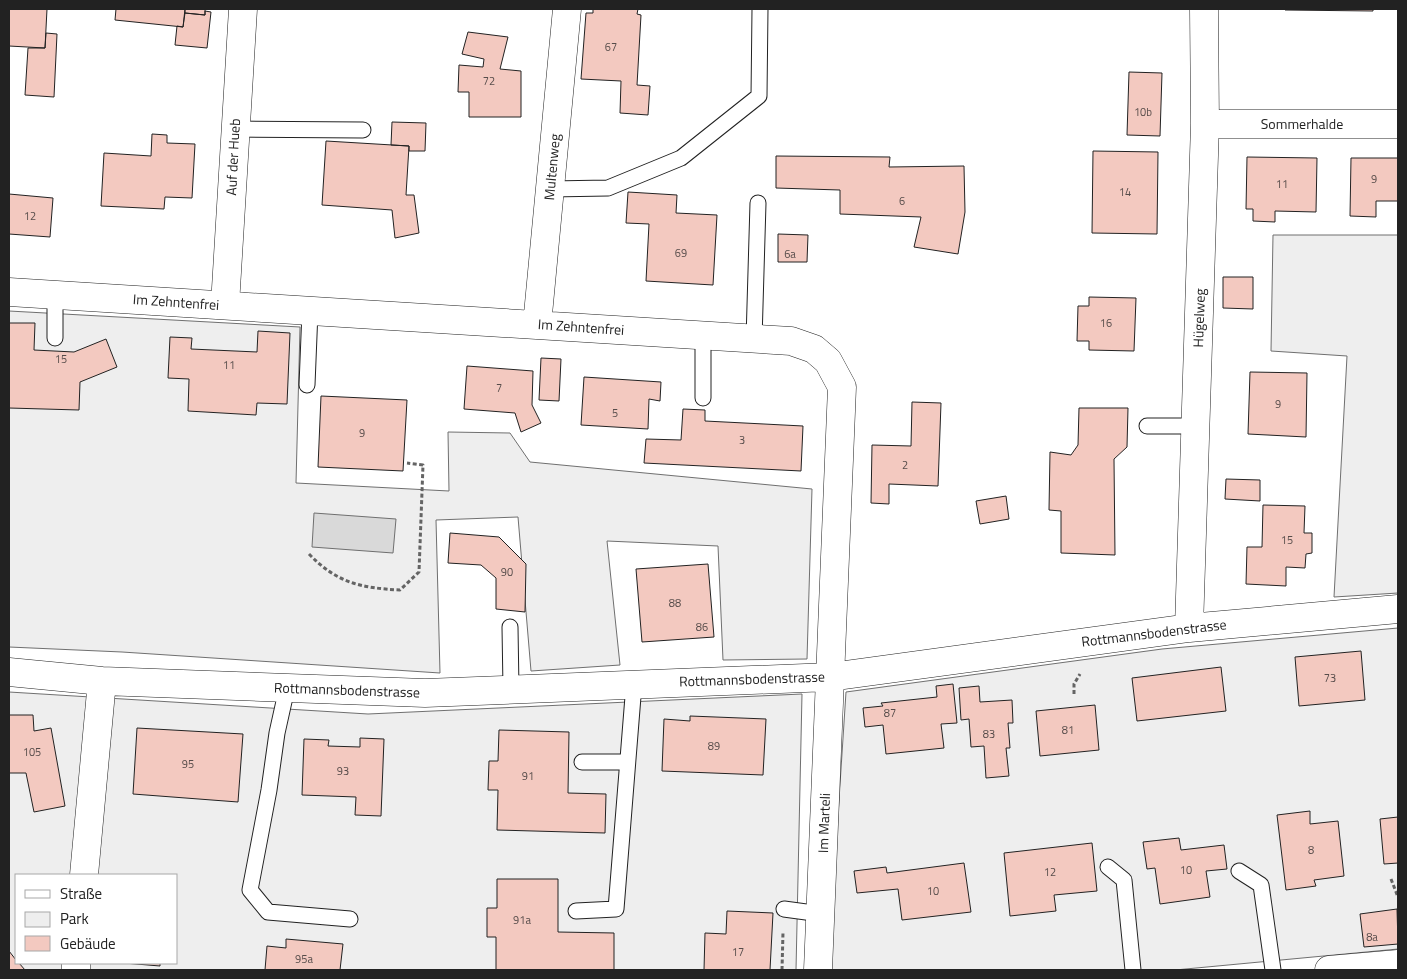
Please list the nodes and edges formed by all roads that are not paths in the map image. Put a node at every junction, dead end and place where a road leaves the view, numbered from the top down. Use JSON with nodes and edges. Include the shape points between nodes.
{"nodes":[{"id":1,"x":243,"y":9,"type":"edge"},
{"id":2,"x":567,"y":9,"type":"edge"},
{"id":3,"x":760,"y":9,"type":"edge"},
{"id":4,"x":1204,"y":9,"type":"edge"},
{"id":5,"x":1205,"y":124,"type":"junction"},
{"id":6,"x":1398,"y":124,"type":"edge"},
{"id":7,"x":235,"y":129,"type":"junction"},
{"id":8,"x":363,"y":130,"type":"dead end"},
{"id":9,"x":550,"y":189,"type":"junction"},
{"id":10,"x":758,"y":203,"type":"dead end"},
{"id":11,"x":9,"y":292,"type":"edge"},
{"id":12,"x":55,"y":294,"type":"junction"},
{"id":13,"x":224,"y":305,"type":"junction"},
{"id":14,"x":310,"y":310,"type":"junction"},
{"id":15,"x":537,"y":324,"type":"junction"},
{"id":16,"x":703,"y":336,"type":"junction"},
{"id":17,"x":55,"y":338,"type":"dead end"},
{"id":18,"x":754,"y":340,"type":"junction"},
{"id":19,"x":307,"y":385,"type":"dead end"},
{"id":20,"x":703,"y":398,"type":"dead end"},
{"id":21,"x":1147,"y":426,"type":"dead end"},
{"id":22,"x":1196,"y":426,"type":"junction"},
{"id":23,"x":1398,"y":608,"type":"edge"},
{"id":24,"x":510,"y":627,"type":"dead end"},
{"id":25,"x":1189,"y":628,"type":"junction"},
{"id":26,"x":9,"y":672,"type":"edge"},
{"id":27,"x":830,"y":676,"type":"junction"},
{"id":28,"x":102,"y":681,"type":"junction"},
{"id":29,"x":634,"y":684,"type":"junction"},
{"id":30,"x":287,"y":688,"type":"junction"},
{"id":31,"x":511,"y":689,"type":"junction"},
{"id":32,"x":582,"y":762,"type":"dead end"},
{"id":33,"x":628,"y":762,"type":"junction"},
{"id":34,"x":1108,"y":866,"type":"dead end"},
{"id":35,"x":1239,"y":871,"type":"dead end"},
{"id":36,"x":84,"y":874,"type":"edge"},
{"id":37,"x":784,"y":909,"type":"road end"},
{"id":38,"x":576,"y":910,"type":"dead end"},
{"id":39,"x":821,"y":914,"type":"junction"},
{"id":40,"x":350,"y":918,"type":"dead end"},
{"id":41,"x":1398,"y":964,"type":"edge"},
{"id":42,"x":818,"y":970,"type":"edge"},
{"id":43,"x":1133,"y":970,"type":"edge"},
{"id":44,"x":1272,"y":970,"type":"edge"},
{"id":45,"x":1329,"y":970,"type":"edge"}],
"edges":[{"from":1,"to":7,"type":"street","name":"Auf der Hueb"},
{"from":2,"to":9,"type":"street","name":"Multenweg"},
{"from":3,"to":9,"type":"lane","via":[[759,96],[681,158],[608,188]]},
{"from":4,"to":5,"type":"street","name":"Hügelweg"},
{"from":5,"to":6,"type":"street","name":"Sommerhalde"},
{"from":5,"to":22,"type":"street","name":"Hügelweg"},
{"from":7,"to":8,"type":"lane"},
{"from":7,"to":13,"type":"street","name":"Auf der Hueb"},
{"from":9,"to":15,"type":"street","name":"Multenweg"},
{"from":10,"to":18,"type":"lane"},
{"from":11,"to":12,"type":"street","name":"Im Zehntenfrei"},
{"from":12,"to":13,"type":"street","name":"Im Zehntenfrei"},
{"from":12,"to":17,"type":"lane"},
{"from":13,"to":14,"type":"street","name":"Im Zehntenfrei"},
{"from":14,"to":15,"type":"street","name":"Im Zehntenfrei"},
{"from":14,"to":19,"type":"lane"},
{"from":15,"to":16,"type":"street","name":"Im Zehntenfrei"},
{"from":16,"to":18,"type":"street","name":"Im Zehntenfrei"},
{"from":16,"to":20,"type":"lane"},
{"from":18,"to":27,"type":"street","name":"Im Zehntenfrei","via":[[791,341],[814,349],[828,361],[842,387]]},
{"from":21,"to":22,"type":"lane"},
{"from":22,"to":25,"type":"street","name":"Hügelweg"},
{"from":23,"to":25,"type":"street","name":"Rottmannsbodenstrasse"},
{"from":24,"to":31,"type":"lane"},
{"from":25,"to":27,"type":"street","name":"Rottmannsbodenstrasse"},
{"from":26,"to":28,"type":"street","name":"Rottmannsbodenstrasse"},
{"from":27,"to":29,"type":"street","name":"Rottmannsbodenstrasse"},
{"from":27,"to":39,"type":"street","name":"Im Marteli"},
{"from":28,"to":30,"type":"street","name":"Rottmannsbodenstrasse"},
{"from":28,"to":36,"type":"street"},
{"from":29,"to":31,"type":"street","name":"Rottmannsbodenstrasse"},
{"from":29,"to":33,"type":"lane"},
{"from":30,"to":31,"type":"street","name":"Rottmannsbodenstrasse","via":[[425,693]]},
{"from":30,"to":40,"type":"lane","via":[[250,890],[268,912]]},
{"from":32,"to":33,"type":"lane"},
{"from":33,"to":38,"type":"lane","via":[[616,909]]},
{"from":34,"to":43,"type":"lane","via":[[1124,880]]},
{"from":35,"to":44,"type":"lane","via":[[1261,885]]},
{"from":37,"to":39,"type":"lane"},
{"from":39,"to":42,"type":"street","name":"Im Marteli"},
{"from":41,"to":45,"type":"street"}]}
